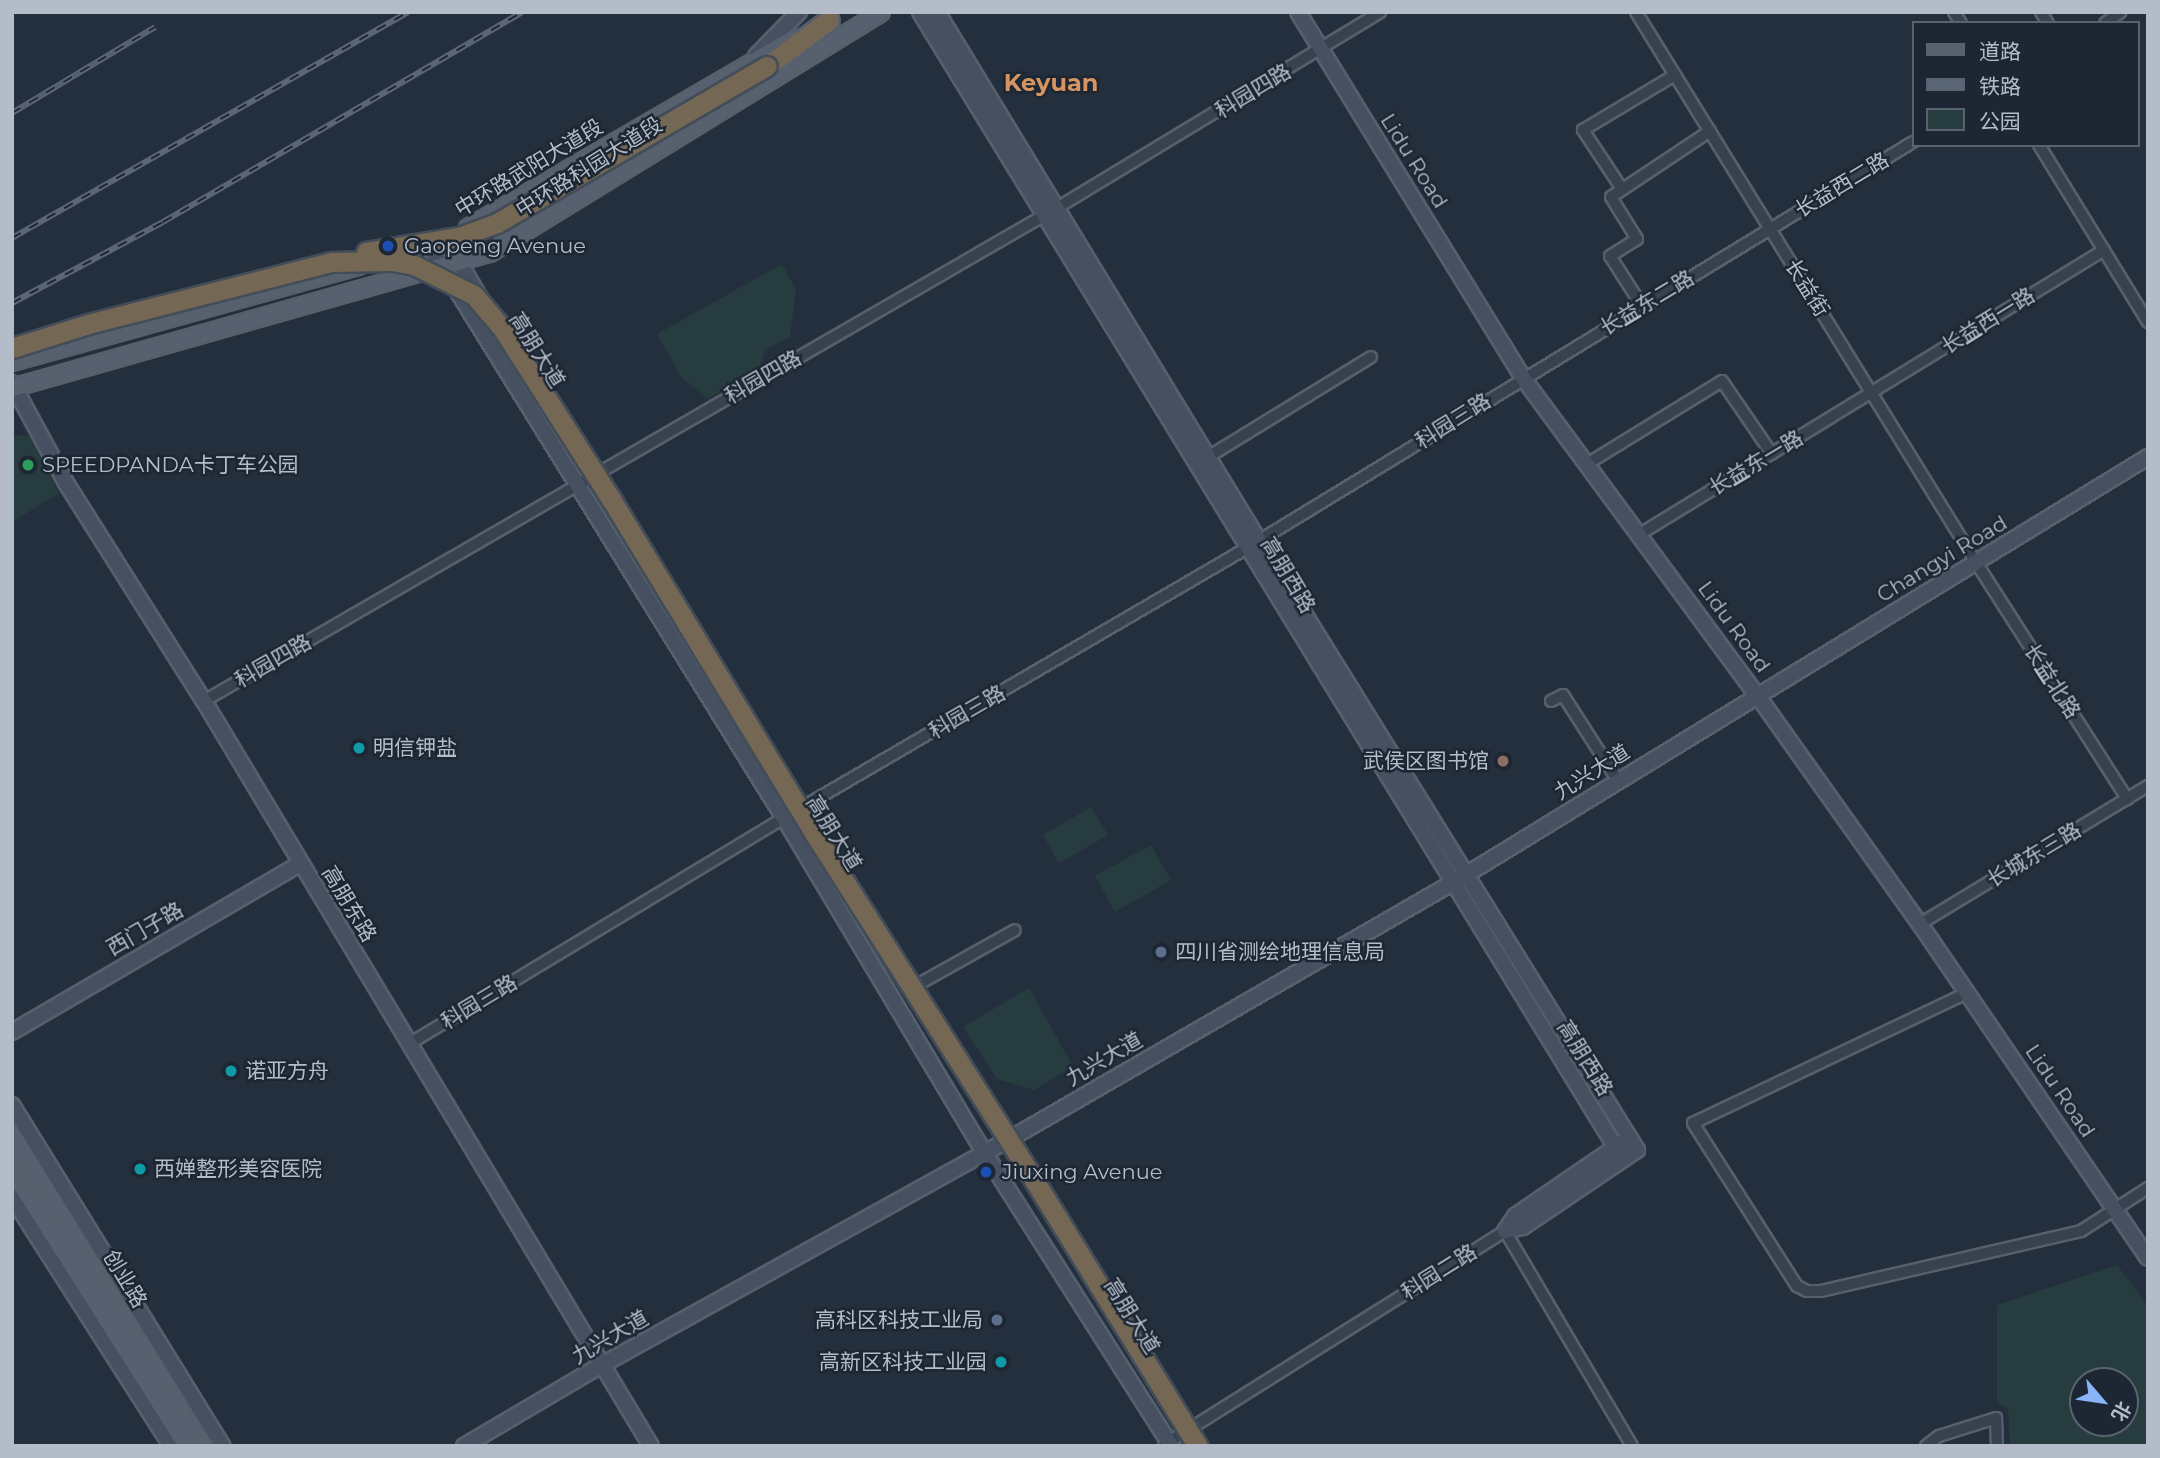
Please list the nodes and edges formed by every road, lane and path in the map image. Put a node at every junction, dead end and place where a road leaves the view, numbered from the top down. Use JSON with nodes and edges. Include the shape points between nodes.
{"nodes":[{"id":1,"x":800,"y":12,"type":"edge"},
{"id":2,"x":881,"y":12,"type":"edge"},
{"id":3,"x":920,"y":12,"type":"edge"},
{"id":4,"x":937,"y":12,"type":"edge"},
{"id":5,"x":1298,"y":12,"type":"edge"},
{"id":6,"x":1380,"y":12,"type":"edge"},
{"id":7,"x":1636,"y":12,"type":"edge"},
{"id":8,"x":835,"y":16,"type":"edge"},
{"id":9,"x":1321,"y":50,"type":"junction"},
{"id":10,"x":760,"y":63,"type":"junction"},
{"id":11,"x":1675,"y":75,"type":"junction"},
{"id":12,"x":1710,"y":131,"type":"junction"},
{"id":13,"x":1912,"y":143,"type":"edge"},
{"id":14,"x":2040,"y":147,"type":"edge"},
{"id":15,"x":1622,"y":189,"type":"junction"},
{"id":16,"x":1051,"y":212,"type":"junction"},
{"id":17,"x":1770,"y":228,"type":"junction"},
{"id":18,"x":447,"y":241,"type":"junction"},
{"id":19,"x":430,"y":247,"type":"junction"},
{"id":20,"x":2104,"y":250,"type":"junction"},
{"id":21,"x":332,"y":262,"type":"junction"},
{"id":22,"x":450,"y":264,"type":"junction"},
{"id":23,"x":1642,"y":306,"type":"junction"},
{"id":24,"x":2148,"y":322,"type":"edge"},
{"id":25,"x":12,"y":348,"type":"edge"},
{"id":26,"x":1371,"y":357,"type":"dead end"},
{"id":27,"x":12,"y":362,"type":"edge"},
{"id":28,"x":1523,"y":378,"type":"junction"},
{"id":29,"x":13,"y":386,"type":"edge"},
{"id":30,"x":1873,"y":393,"type":"junction"},
{"id":31,"x":1772,"y":454,"type":"junction"},
{"id":32,"x":1208,"y":457,"type":"junction"},
{"id":33,"x":2148,"y":457,"type":"edge"},
{"id":34,"x":1587,"y":464,"type":"junction"},
{"id":35,"x":592,"y":475,"type":"junction"},
{"id":36,"x":578,"y":483,"type":"junction"},
{"id":37,"x":1640,"y":534,"type":"junction"},
{"id":38,"x":1253,"y":545,"type":"junction"},
{"id":39,"x":1977,"y":564,"type":"junction"},
{"id":40,"x":1757,"y":695,"type":"junction"},
{"id":41,"x":204,"y":701,"type":"junction"},
{"id":42,"x":1552,"y":701,"type":"dead end"},
{"id":43,"x":1618,"y":780,"type":"junction"},
{"id":44,"x":2148,"y":786,"type":"edge"},
{"id":45,"x":2127,"y":799,"type":"junction"},
{"id":46,"x":790,"y":815,"type":"junction"},
{"id":47,"x":300,"y":864,"type":"junction"},
{"id":48,"x":1468,"y":874,"type":"junction"},
{"id":49,"x":1452,"y":883,"type":"junction"},
{"id":50,"x":1920,"y":925,"type":"junction"},
{"id":51,"x":1015,"y":930,"type":"dead end"},
{"id":52,"x":908,"y":991,"type":"junction"},
{"id":53,"x":1966,"y":993,"type":"junction"},
{"id":54,"x":12,"y":1032,"type":"edge"},
{"id":55,"x":409,"y":1044,"type":"junction"},
{"id":56,"x":12,"y":1105,"type":"edge"},
{"id":57,"x":12,"y":1135,"type":"edge"},
{"id":58,"x":1001,"y":1144,"type":"junction"},
{"id":59,"x":984,"y":1152,"type":"junction"},
{"id":60,"x":1619,"y":1153,"type":"junction"},
{"id":61,"x":12,"y":1170,"type":"edge"},
{"id":62,"x":1031,"y":1175,"type":"junction"},
{"id":63,"x":2148,"y":1188,"type":"edge"},
{"id":64,"x":12,"y":1197,"type":"edge"},
{"id":65,"x":2115,"y":1209,"type":"junction"},
{"id":66,"x":1505,"y":1231,"type":"junction"},
{"id":67,"x":2148,"y":1258,"type":"edge"},
{"id":68,"x":600,"y":1366,"type":"junction"},
{"id":69,"x":1185,"y":1439,"type":"edge"},
{"id":70,"x":1168,"y":1445,"type":"edge"},
{"id":71,"x":171,"y":1446,"type":"edge"},
{"id":72,"x":187,"y":1446,"type":"edge"},
{"id":73,"x":202,"y":1446,"type":"edge"},
{"id":74,"x":223,"y":1446,"type":"edge"},
{"id":75,"x":464,"y":1446,"type":"edge"},
{"id":76,"x":651,"y":1446,"type":"edge"},
{"id":77,"x":1198,"y":1446,"type":"edge"},
{"id":78,"x":1632,"y":1446,"type":"edge"},
{"id":79,"x":1926,"y":1446,"type":"edge"},
{"id":80,"x":1997,"y":1446,"type":"edge"}],
"edges":[{"from":1,"to":10,"type":"street"},
{"from":2,"to":22,"type":"main road","name":"中环路科园大道段","via":[[490,253]]},
{"from":3,"to":16,"type":"street","name":"高朋西路"},
{"from":4,"to":16,"type":"street","name":"高朋西路"},
{"from":5,"to":9,"type":"street","name":"Lidu Road"},
{"from":6,"to":9,"type":"street","name":"科园四路"},
{"from":7,"to":11,"type":"street","name":"长益街"},
{"from":8,"to":10,"type":"highway"},
{"from":9,"to":16,"type":"street","name":"科园四路"},
{"from":9,"to":28,"type":"street","name":"Lidu Road"},
{"from":10,"to":18,"type":"main road","name":"中环路武阳大道段"},
{"from":10,"to":21,"type":"highway","bridge":true,"via":[[497,223],[459,237]]},
{"from":11,"to":12,"type":"street","name":"长益街"},
{"from":11,"to":15,"type":"street","via":[[1583,130]]},
{"from":12,"to":15,"type":"street"},
{"from":12,"to":17,"type":"street","name":"长益街"},
{"from":13,"to":17,"type":"street","name":"长益西二路"},
{"from":14,"to":20,"type":"street"},
{"from":15,"to":23,"type":"street","via":[[1611,197],[1637,239],[1610,256]]},
{"from":16,"to":32,"type":"street","name":"高朋西路"},
{"from":16,"to":35,"type":"street","name":"科园四路"},
{"from":16,"to":38,"type":"street","name":"高朋西路"},
{"from":17,"to":23,"type":"street","name":"长益东二路"},
{"from":17,"to":30,"type":"street","name":"长益街"},
{"from":18,"to":19,"type":"main road","name":"中环路武阳大道段"},
{"from":18,"to":22,"type":"street","name":"高朋大道"},
{"from":19,"to":22,"type":"street","name":"高朋大道"},
{"from":19,"to":27,"type":"main road","name":"中环路武阳大道段"},
{"from":20,"to":24,"type":"street"},
{"from":20,"to":30,"type":"street","name":"长益西一路"},
{"from":21,"to":25,"type":"highway","bridge":true},
{"from":21,"to":62,"type":"highway","bridge":true,"via":[[414,265],[460,286],[491,313],[904,979]]},
{"from":22,"to":29,"type":"main road","name":"中环路科园大道段"},
{"from":22,"to":35,"type":"street","name":"高朋大道"},
{"from":22,"to":36,"type":"street","name":"高朋大道"},
{"from":23,"to":28,"type":"street","name":"长益东二路"},
{"from":26,"to":32,"type":"street"},
{"from":28,"to":34,"type":"street","name":"Lidu Road"},
{"from":28,"to":38,"type":"street","name":"科园三路"},
{"from":29,"to":41,"type":"street","name":"高朋东路","via":[[66,484]]},
{"from":30,"to":31,"type":"street","name":"长益东一路"},
{"from":30,"to":39,"type":"street","name":"长益街"},
{"from":31,"to":34,"type":"street","via":[[1722,381]]},
{"from":31,"to":37,"type":"street","name":"长益东一路"},
{"from":32,"to":38,"type":"street","name":"高朋西路"},
{"from":33,"to":39,"type":"street","name":"Changyi Road"},
{"from":34,"to":37,"type":"street","name":"Lidu Road"},
{"from":35,"to":36,"type":"street","name":"科园四路"},
{"from":35,"to":46,"type":"street","name":"高朋大道"},
{"from":36,"to":41,"type":"street","name":"科园四路"},
{"from":36,"to":46,"type":"street","name":"高朋大道"},
{"from":37,"to":40,"type":"street","name":"Lidu Road"},
{"from":38,"to":46,"type":"street","name":"科园三路"},
{"from":38,"to":48,"type":"street","name":"高朋西路"},
{"from":38,"to":49,"type":"street","name":"高朋西路"},
{"from":39,"to":40,"type":"street","name":"Changyi Road"},
{"from":39,"to":45,"type":"street","name":"长益北路"},
{"from":40,"to":43,"type":"street","name":"九兴大道"},
{"from":40,"to":50,"type":"street","name":"Lidu Road"},
{"from":41,"to":47,"type":"street","name":"高朋东路"},
{"from":42,"to":43,"type":"street","via":[[1563,695],[1578,729]]},
{"from":43,"to":48,"type":"street","name":"九兴大道"},
{"from":44,"to":45,"type":"street","name":"长城东三路"},
{"from":45,"to":50,"type":"street","name":"长城东三路"},
{"from":46,"to":52,"type":"street","name":"高朋大道"},
{"from":46,"to":55,"type":"street","name":"科园三路"},
{"from":46,"to":59,"type":"street","name":"高朋大道"},
{"from":46,"to":62,"type":"highway","bridge":true,"via":[[844,867],[876,914],[1007,1122]]},
{"from":47,"to":54,"type":"street","name":"西门子路"},
{"from":47,"to":55,"type":"street","name":"高朋东路"},
{"from":48,"to":49,"type":"street","name":"九兴大道"},
{"from":48,"to":60,"type":"street","name":"高朋西路","via":[[1633,1143]]},
{"from":49,"to":58,"type":"street","name":"九兴大道"},
{"from":49,"to":60,"type":"street","name":"高朋西路"},
{"from":50,"to":53,"type":"street","name":"Lidu Road"},
{"from":51,"to":52,"type":"street"},
{"from":52,"to":58,"type":"street","name":"高朋大道"},
{"from":53,"to":65,"type":"street","name":"Lidu Road"},
{"from":53,"to":65,"type":"street","via":[[1693,1123],[1797,1286],[1821,1291],[2081,1231]]},
{"from":55,"to":68,"type":"street","name":"高朋东路"},
{"from":56,"to":74,"type":"street"},
{"from":57,"to":73,"type":"main road","name":"创业路"},
{"from":58,"to":59,"type":"street","name":"九兴大道"},
{"from":58,"to":69,"type":"street","name":"高朋大道"},
{"from":59,"to":68,"type":"street","name":"九兴大道"},
{"from":59,"to":70,"type":"street","name":"高朋大道"},
{"from":60,"to":66,"type":"street","via":[[1515,1216]]},
{"from":61,"to":72,"type":"main road","name":"创业路"},
{"from":62,"to":77,"type":"highway","bridge":true},
{"from":63,"to":65,"type":"street"},
{"from":64,"to":71,"type":"street"},
{"from":65,"to":67,"type":"street","name":"Lidu Road"},
{"from":66,"to":69,"type":"street","name":"科园二路"},
{"from":66,"to":78,"type":"street"},
{"from":68,"to":75,"type":"street","name":"九兴大道"},
{"from":68,"to":76,"type":"street","name":"高朋东路"},
{"from":69,"to":70,"type":"street","name":"科园二路"},
{"from":79,"to":80,"type":"street","via":[[1939,1436],[1996,1418]]}]}
